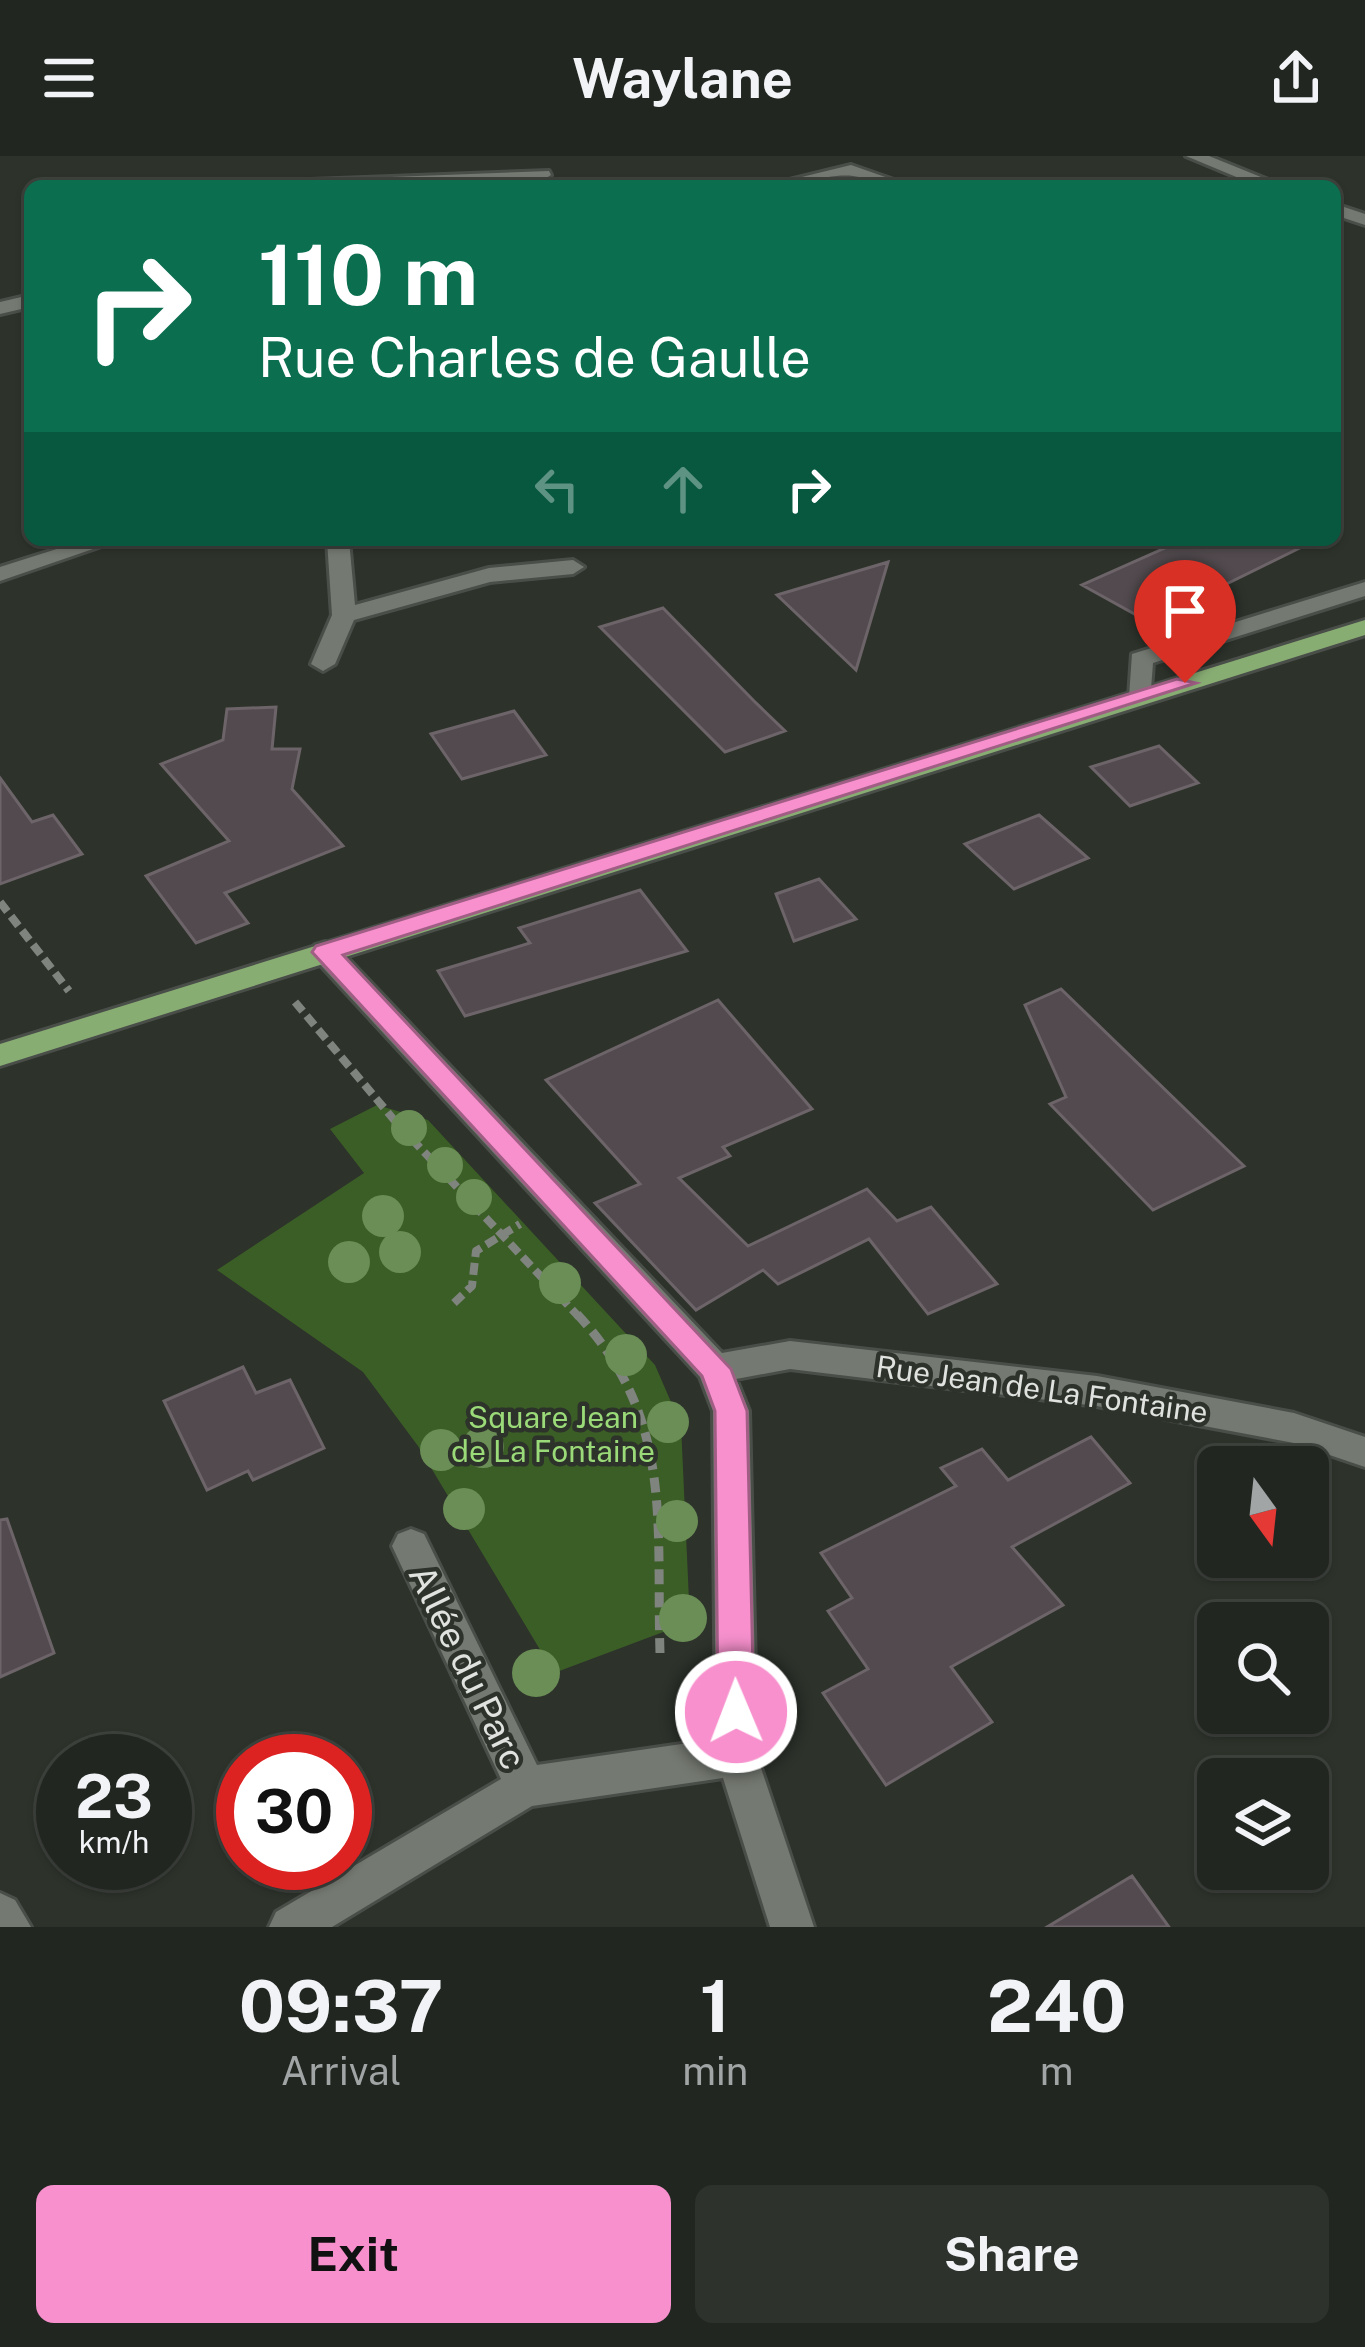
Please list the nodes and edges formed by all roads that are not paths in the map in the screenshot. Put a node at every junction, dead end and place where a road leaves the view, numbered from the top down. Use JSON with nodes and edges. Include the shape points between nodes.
{"nodes":[{"id":1,"x":829,"y":156,"type":"edge"},
{"id":2,"x":1194,"y":156,"type":"edge"},
{"id":3,"x":542,"y":165,"type":"edge"},
{"id":4,"x":850,"y":170,"type":"junction"},
{"id":5,"x":358,"y":180,"type":"edge"},
{"id":6,"x":802,"y":180,"type":"edge"},
{"id":7,"x":882,"y":180,"type":"edge"},
{"id":8,"x":1258,"y":180,"type":"edge"},
{"id":9,"x":89,"y":546,"type":"edge"},
{"id":10,"x":338,"y":546,"type":"edge"},
{"id":11,"x":573,"y":567,"type":"dead end"},
{"id":12,"x":0,"y":574,"type":"edge"},
{"id":13,"x":1365,"y":589,"type":"edge"},
{"id":14,"x":344,"y":615,"type":"junction"},
{"id":15,"x":1365,"y":627,"type":"edge"},
{"id":16,"x":323,"y":664,"type":"dead end"},
{"id":17,"x":1141,"y":697,"type":"junction"},
{"id":18,"x":334,"y":964,"type":"junction"},
{"id":19,"x":0,"y":1055,"type":"edge"},
{"id":20,"x":715,"y":1369,"type":"junction"},
{"id":21,"x":1365,"y":1452,"type":"edge"},
{"id":22,"x":411,"y":1546,"type":"dead end"},
{"id":23,"x":737,"y":1756,"type":"junction"},
{"id":24,"x":526,"y":1787,"type":"junction"},
{"id":25,"x":0,"y":1915,"type":"edge"},
{"id":26,"x":9,"y":1927,"type":"edge"},
{"id":27,"x":291,"y":1927,"type":"edge"},
{"id":28,"x":792,"y":1927,"type":"edge"}],
"edges":[{"from":1,"to":4,"type":"street"},
{"from":2,"to":8,"type":"street"},
{"from":3,"to":5,"type":"street"},
{"from":4,"to":6,"type":"street"},
{"from":4,"to":7,"type":"street"},
{"from":9,"to":12,"type":"street"},
{"from":10,"to":14,"type":"street"},
{"from":11,"to":14,"type":"street","via":[[489,575]]},
{"from":13,"to":17,"type":"street","via":[[1141,659]]},
{"from":14,"to":16,"type":"street"},
{"from":15,"to":17,"type":"main road"},
{"from":17,"to":18,"type":"main road"},
{"from":18,"to":19,"type":"main road"},
{"from":18,"to":20,"type":"street"},
{"from":20,"to":21,"type":"street","name":"Rue Jean de La Fontaine","via":[[790,1355],[1097,1391],[1294,1428]]},
{"from":20,"to":23,"type":"street","via":[[731,1411]]},
{"from":22,"to":24,"type":"street","name":"Allée du Parc"},
{"from":23,"to":24,"type":"street","name":"Allée du Parc"},
{"from":23,"to":28,"type":"street"},
{"from":24,"to":27,"type":"street","name":"Allée du Parc"},
{"from":25,"to":26,"type":"street"}]}
